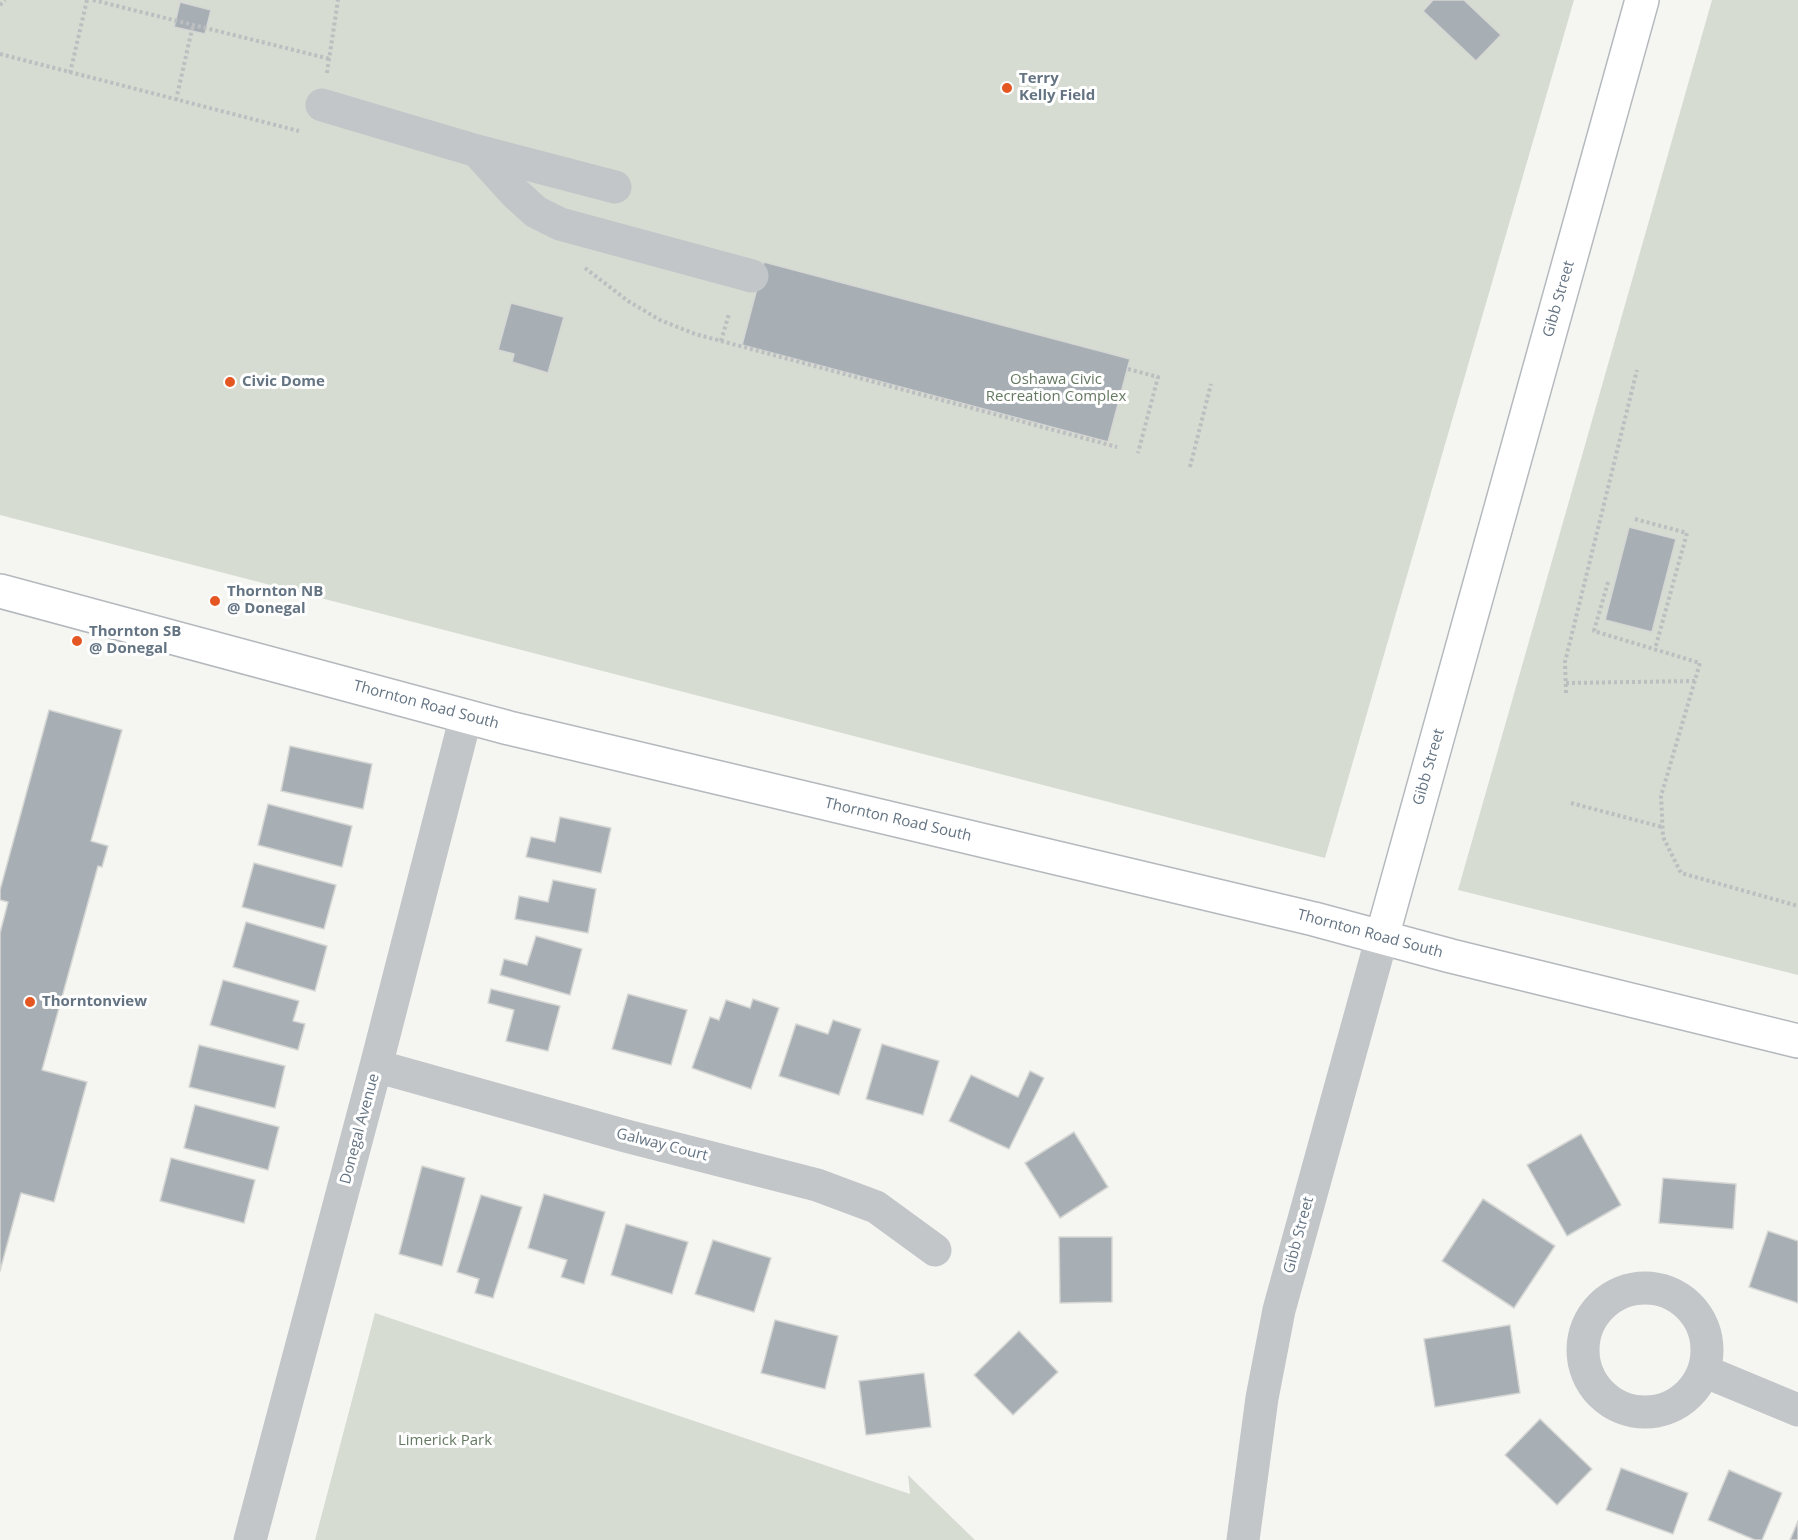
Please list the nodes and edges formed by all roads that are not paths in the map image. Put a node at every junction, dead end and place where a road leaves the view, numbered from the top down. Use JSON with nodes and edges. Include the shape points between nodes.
{"nodes":[{"id":1,"x":1642,"y":0,"type":"edge"},
{"id":2,"x":322,"y":105,"type":"road end"},
{"id":3,"x":477,"y":151,"type":"junction"},
{"id":4,"x":615,"y":187,"type":"dead end"},
{"id":5,"x":752,"y":276,"type":"dead end"},
{"id":6,"x":0,"y":591,"type":"edge"},
{"id":7,"x":466,"y":716,"type":"junction"},
{"id":8,"x":1382,"y":937,"type":"junction"},
{"id":9,"x":1798,"y":1041,"type":"edge"},
{"id":10,"x":376,"y":1066,"type":"junction"},
{"id":11,"x":936,"y":1250,"type":"dead end"},
{"id":12,"x":1704,"y":1371,"type":"dead end"},
{"id":13,"x":1798,"y":1410,"type":"edge"},
{"id":14,"x":250,"y":1540,"type":"edge"},
{"id":15,"x":1243,"y":1540,"type":"edge"}],
"edges":[{"from":1,"to":8,"type":"main road","name":"Gibb Street"},
{"from":2,"to":3,"type":"street"},
{"from":3,"to":4,"type":"street"},
{"from":3,"to":5,"type":"street","via":[[536,212],[560,224]]},
{"from":6,"to":7,"type":"main road","name":"Thornton Road South"},
{"from":7,"to":8,"type":"main road","name":"Thornton Road South"},
{"from":7,"to":10,"type":"street","name":"Donegal Avenue"},
{"from":8,"to":9,"type":"main road","name":"Thornton Road South"},
{"from":8,"to":15,"type":"street","name":"Gibb Street","via":[[1279,1310],[1260,1408]]},
{"from":10,"to":11,"type":"street","name":"Galway Court","via":[[817,1185],[876,1207]]},
{"from":10,"to":14,"type":"street","name":"Donegal Avenue"},
{"from":12,"to":13,"type":"street"}]}
